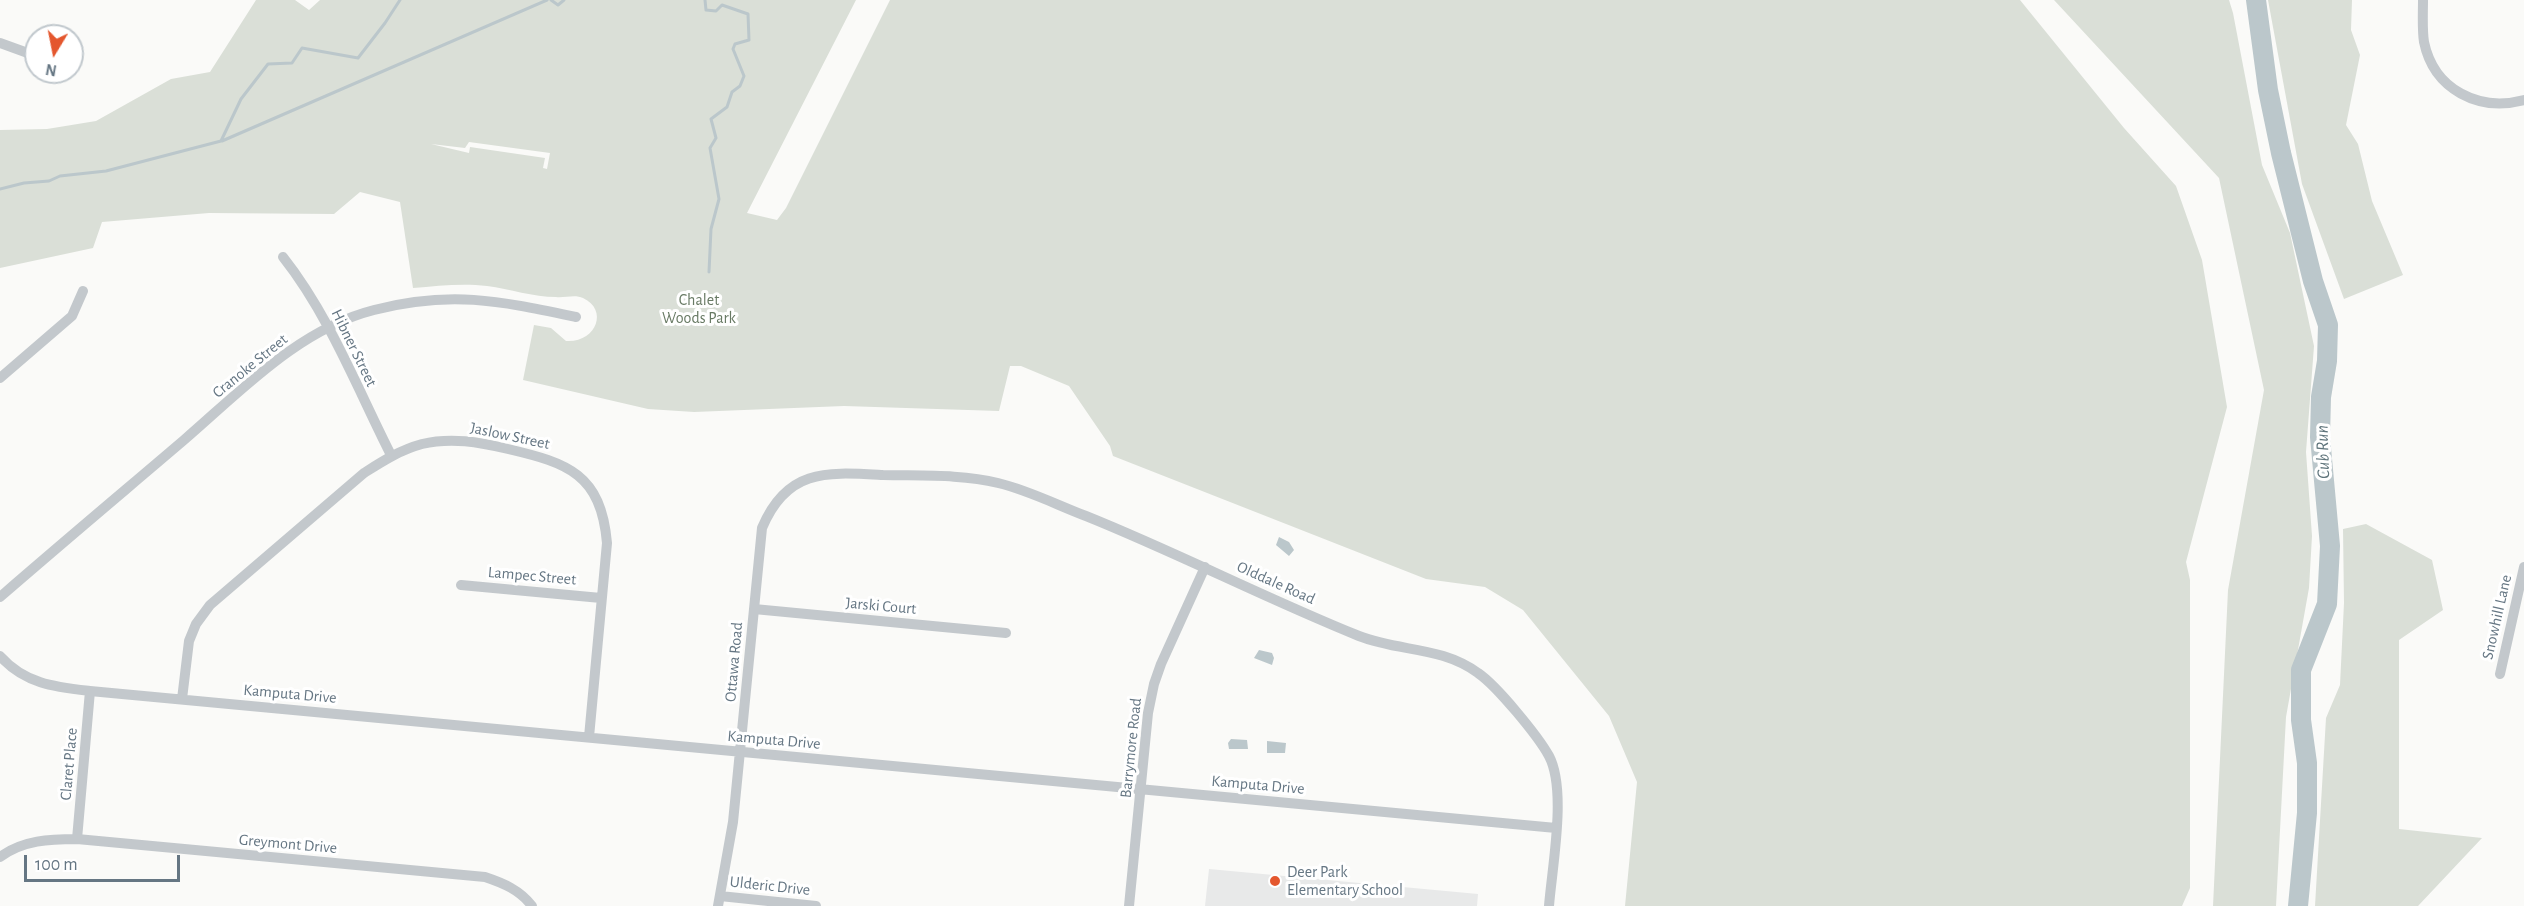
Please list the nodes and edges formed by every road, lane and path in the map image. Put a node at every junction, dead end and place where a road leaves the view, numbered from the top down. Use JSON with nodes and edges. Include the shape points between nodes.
{"nodes":[{"id":1,"x":2423,"y":0,"type":"edge"},
{"id":2,"x":0,"y":43,"type":"edge"},
{"id":3,"x":24,"y":52,"type":"edge"},
{"id":4,"x":2524,"y":100,"type":"edge"},
{"id":5,"x":283,"y":258,"type":"dead end"},
{"id":6,"x":83,"y":291,"type":"dead end"},
{"id":7,"x":576,"y":317,"type":"dead end"},
{"id":8,"x":327,"y":328,"type":"junction"},
{"id":9,"x":0,"y":378,"type":"edge"},
{"id":10,"x":391,"y":455,"type":"junction"},
{"id":11,"x":809,"y":477,"type":"joint"},
{"id":12,"x":1205,"y":567,"type":"junction"},
{"id":13,"x":2524,"y":567,"type":"edge"},
{"id":14,"x":461,"y":585,"type":"dead end"},
{"id":15,"x":0,"y":597,"type":"edge"},
{"id":16,"x":601,"y":598,"type":"junction"},
{"id":17,"x":754,"y":609,"type":"junction"},
{"id":18,"x":1006,"y":633,"type":"dead end"},
{"id":19,"x":0,"y":656,"type":"edge"},
{"id":20,"x":2500,"y":674,"type":"dead end"},
{"id":21,"x":90,"y":691,"type":"junction"},
{"id":22,"x":182,"y":699,"type":"junction"},
{"id":23,"x":589,"y":737,"type":"junction"},
{"id":24,"x":740,"y":752,"type":"junction"},
{"id":25,"x":1141,"y":789,"type":"junction"},
{"id":26,"x":1556,"y":828,"type":"junction"},
{"id":27,"x":77,"y":839,"type":"junction"},
{"id":28,"x":0,"y":857,"type":"edge"},
{"id":29,"x":719,"y":901,"type":"edge"},
{"id":30,"x":532,"y":906,"type":"edge"},
{"id":31,"x":816,"y":906,"type":"edge"},
{"id":32,"x":1129,"y":906,"type":"edge"},
{"id":33,"x":1549,"y":906,"type":"edge"}],
"edges":[{"from":1,"to":4,"type":"street","via":[[2425,44],[2442,79],[2479,102]]},
{"from":2,"to":3,"type":"street"},
{"from":5,"to":8,"type":"street","name":"Hibner Street","via":[[300,279]]},
{"from":6,"to":9,"type":"street","via":[[65,324]]},
{"from":7,"to":8,"type":"street","name":"Cranoke Street","via":[[496,301],[446,298],[373,310]]},
{"from":8,"to":10,"type":"street","name":"Hibner Street"},
{"from":8,"to":15,"type":"street","name":"Cranoke Street","via":[[275,362]]},
{"from":10,"to":16,"type":"street","name":"Jaslow Street","via":[[431,442],[466,441],[546,458],[570,469],[593,492],[605,519],[607,543]]},
{"from":10,"to":22,"type":"street","name":"Jaslow Street","via":[[364,473],[210,605],[189,641]]},
{"from":11,"to":12,"type":"street","name":"Olddale Road","via":[[836,473],[997,482]]},
{"from":11,"to":17,"type":"street","name":"Ottawa Road","via":[[785,491],[768,513],[761,535]]},
{"from":12,"to":25,"type":"street","name":"Barrymore Road","via":[[1154,684]]},
{"from":12,"to":26,"type":"street","name":"Olddale Road","via":[[1361,636],[1438,653],[1479,673],[1499,692],[1550,758],[1558,787]]},
{"from":13,"to":20,"type":"street","name":"Snowhill Lane"},
{"from":14,"to":16,"type":"street","name":"Lampec Street"},
{"from":16,"to":23,"type":"street","name":"Jaslow Street"},
{"from":17,"to":18,"type":"street","name":"Jarski Court"},
{"from":17,"to":24,"type":"street","name":"Ottawa Road"},
{"from":19,"to":21,"type":"street","name":"Kamputa Drive","via":[[37,683]]},
{"from":21,"to":22,"type":"street","name":"Kamputa Drive"},
{"from":21,"to":27,"type":"street","name":"Claret Place"},
{"from":22,"to":23,"type":"street","name":"Kamputa Drive"},
{"from":23,"to":24,"type":"street","name":"Kamputa Drive"},
{"from":24,"to":25,"type":"street","name":"Kamputa Drive"},
{"from":24,"to":29,"type":"street","name":"Ottawa Road"},
{"from":25,"to":26,"type":"street","name":"Kamputa Drive"},
{"from":25,"to":32,"type":"street","name":"Barrymore Road"},
{"from":26,"to":33,"type":"street","name":"Olddale Road"},
{"from":27,"to":28,"type":"street","name":"Greymont Drive","via":[[27,843]]},
{"from":27,"to":30,"type":"street","name":"Greymont Drive","via":[[485,878],[516,890]]},
{"from":29,"to":31,"type":"street","name":"Ulderic Drive"}]}
